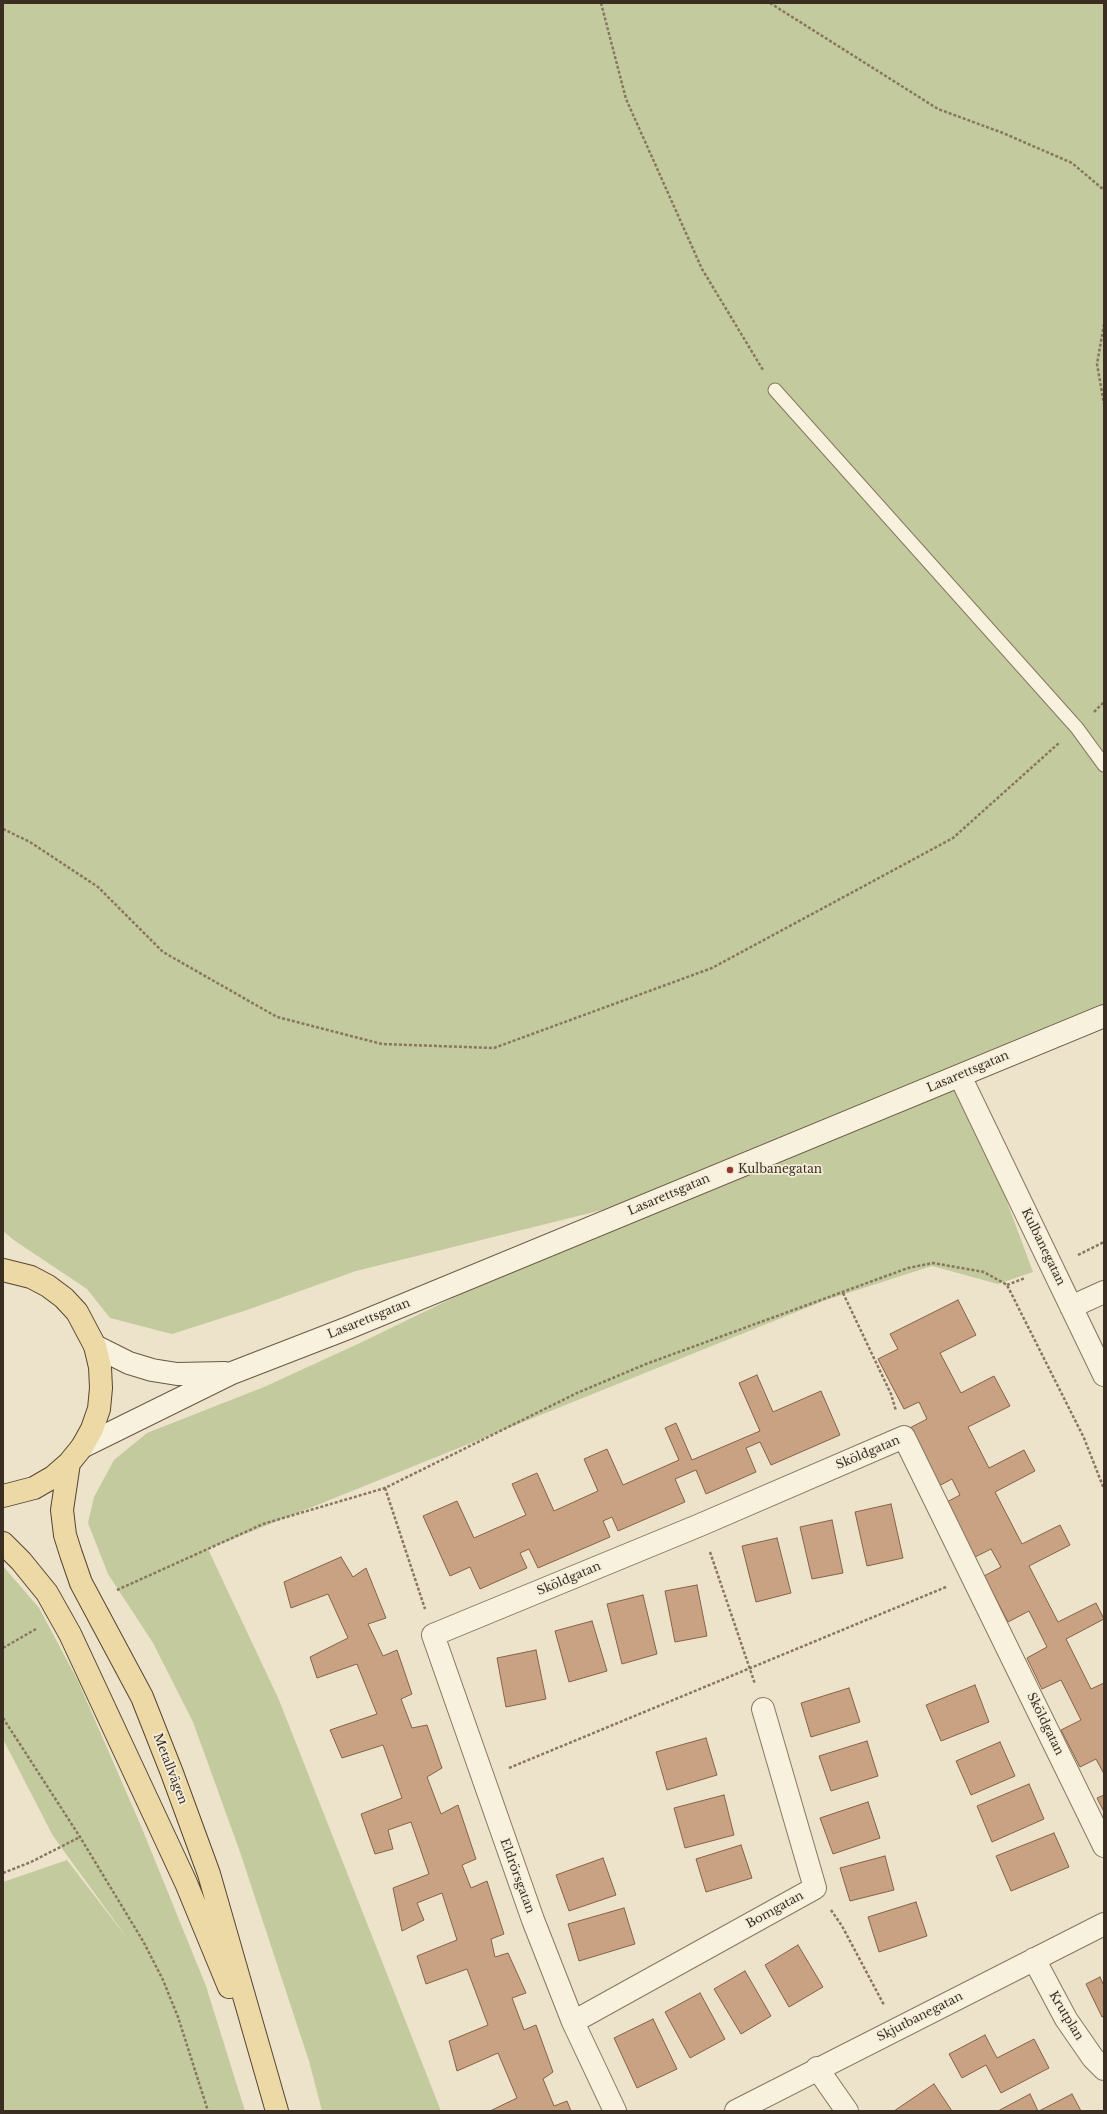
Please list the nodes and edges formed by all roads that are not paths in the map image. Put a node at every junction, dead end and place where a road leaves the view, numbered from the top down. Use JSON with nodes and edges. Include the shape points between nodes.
{"nodes":[{"id":1,"x":775,"y":390,"type":"road end"},
{"id":2,"x":1104,"y":765,"type":"edge"},
{"id":3,"x":1104,"y":1016,"type":"edge"},
{"id":4,"x":960,"y":1076,"type":"junction"},
{"id":5,"x":6,"y":1268,"type":"edge"},
{"id":6,"x":1104,"y":1292,"type":"edge"},
{"id":7,"x":1071,"y":1306,"type":"junction"},
{"id":8,"x":95,"y":1346,"type":"junction"},
{"id":9,"x":232,"y":1373,"type":"junction"},
{"id":10,"x":1104,"y":1375,"type":"edge"},
{"id":11,"x":75,"y":1455,"type":"junction"},
{"id":12,"x":3,"y":1496,"type":"edge"},
{"id":13,"x":3,"y":1542,"type":"edge"},
{"id":14,"x":433,"y":1635,"type":"joint"},
{"id":15,"x":763,"y":1709,"type":"road end"},
{"id":16,"x":1104,"y":1846,"type":"edge"},
{"id":17,"x":1104,"y":1924,"type":"edge"},
{"id":18,"x":1034,"y":1959,"type":"junction"},
{"id":19,"x":573,"y":2022,"type":"junction"},
{"id":20,"x":817,"y":2068,"type":"junction"},
{"id":21,"x":1104,"y":2069,"type":"edge"},
{"id":22,"x":269,"y":2082,"type":"junction"},
{"id":23,"x":277,"y":2111,"type":"edge"},
{"id":24,"x":615,"y":2111,"type":"edge"},
{"id":25,"x":736,"y":2111,"type":"edge"},
{"id":26,"x":847,"y":2111,"type":"edge"}],
"edges":[{"from":1,"to":2,"type":"lane","via":[[1077,728]]},
{"from":3,"to":4,"type":"street","name":"Lasarettsgatan"},
{"from":4,"to":7,"type":"street","name":"Kulbanegatan"},
{"from":4,"to":9,"type":"street","name":"Lasarettsgatan","via":[[356,1325]]},
{"from":5,"to":8,"type":"main road","via":[[48,1286],[64,1298],[77,1312]]},
{"from":6,"to":7,"type":"street"},
{"from":7,"to":10,"type":"street","name":"Kulbanegatan"},
{"from":8,"to":9,"type":"street","name":"Lasarettsgatan","via":[[129,1363],[152,1370],[177,1374]]},
{"from":8,"to":11,"type":"main road","via":[[100,1367],[99,1409],[92,1429]]},
{"from":9,"to":11,"type":"street","name":"Lasarettsgatan"},
{"from":11,"to":12,"type":"main road","via":[[53,1477],[34,1488]]},
{"from":11,"to":22,"type":"main road","name":"Metallvägen","via":[[62,1510],[65,1535],[81,1583],[142,1697],[172,1773],[209,1874]]},
{"from":13,"to":22,"type":"main road","name":"Metallvägen","via":[[46,1593],[90,1674],[186,1883]]},
{"from":14,"to":16,"type":"street","name":"Sköldgatan","via":[[904,1437]]},
{"from":14,"to":19,"type":"street","name":"Eldrörsgatan","via":[[533,1920]]},
{"from":15,"to":19,"type":"street","name":"Bomgatan","via":[[815,1888]]},
{"from":17,"to":18,"type":"street","name":"Skjutbanegatan"},
{"from":18,"to":20,"type":"street","name":"Skjutbanegatan"},
{"from":18,"to":21,"type":"street","name":"Krutplan","via":[[1066,2019],[1093,2058]]},
{"from":19,"to":24,"type":"street","name":"Eldrörsgatan"},
{"from":20,"to":25,"type":"street","name":"Skjutbanegatan"},
{"from":20,"to":26,"type":"street"},
{"from":22,"to":23,"type":"main road","name":"Metallvägen"}]}
